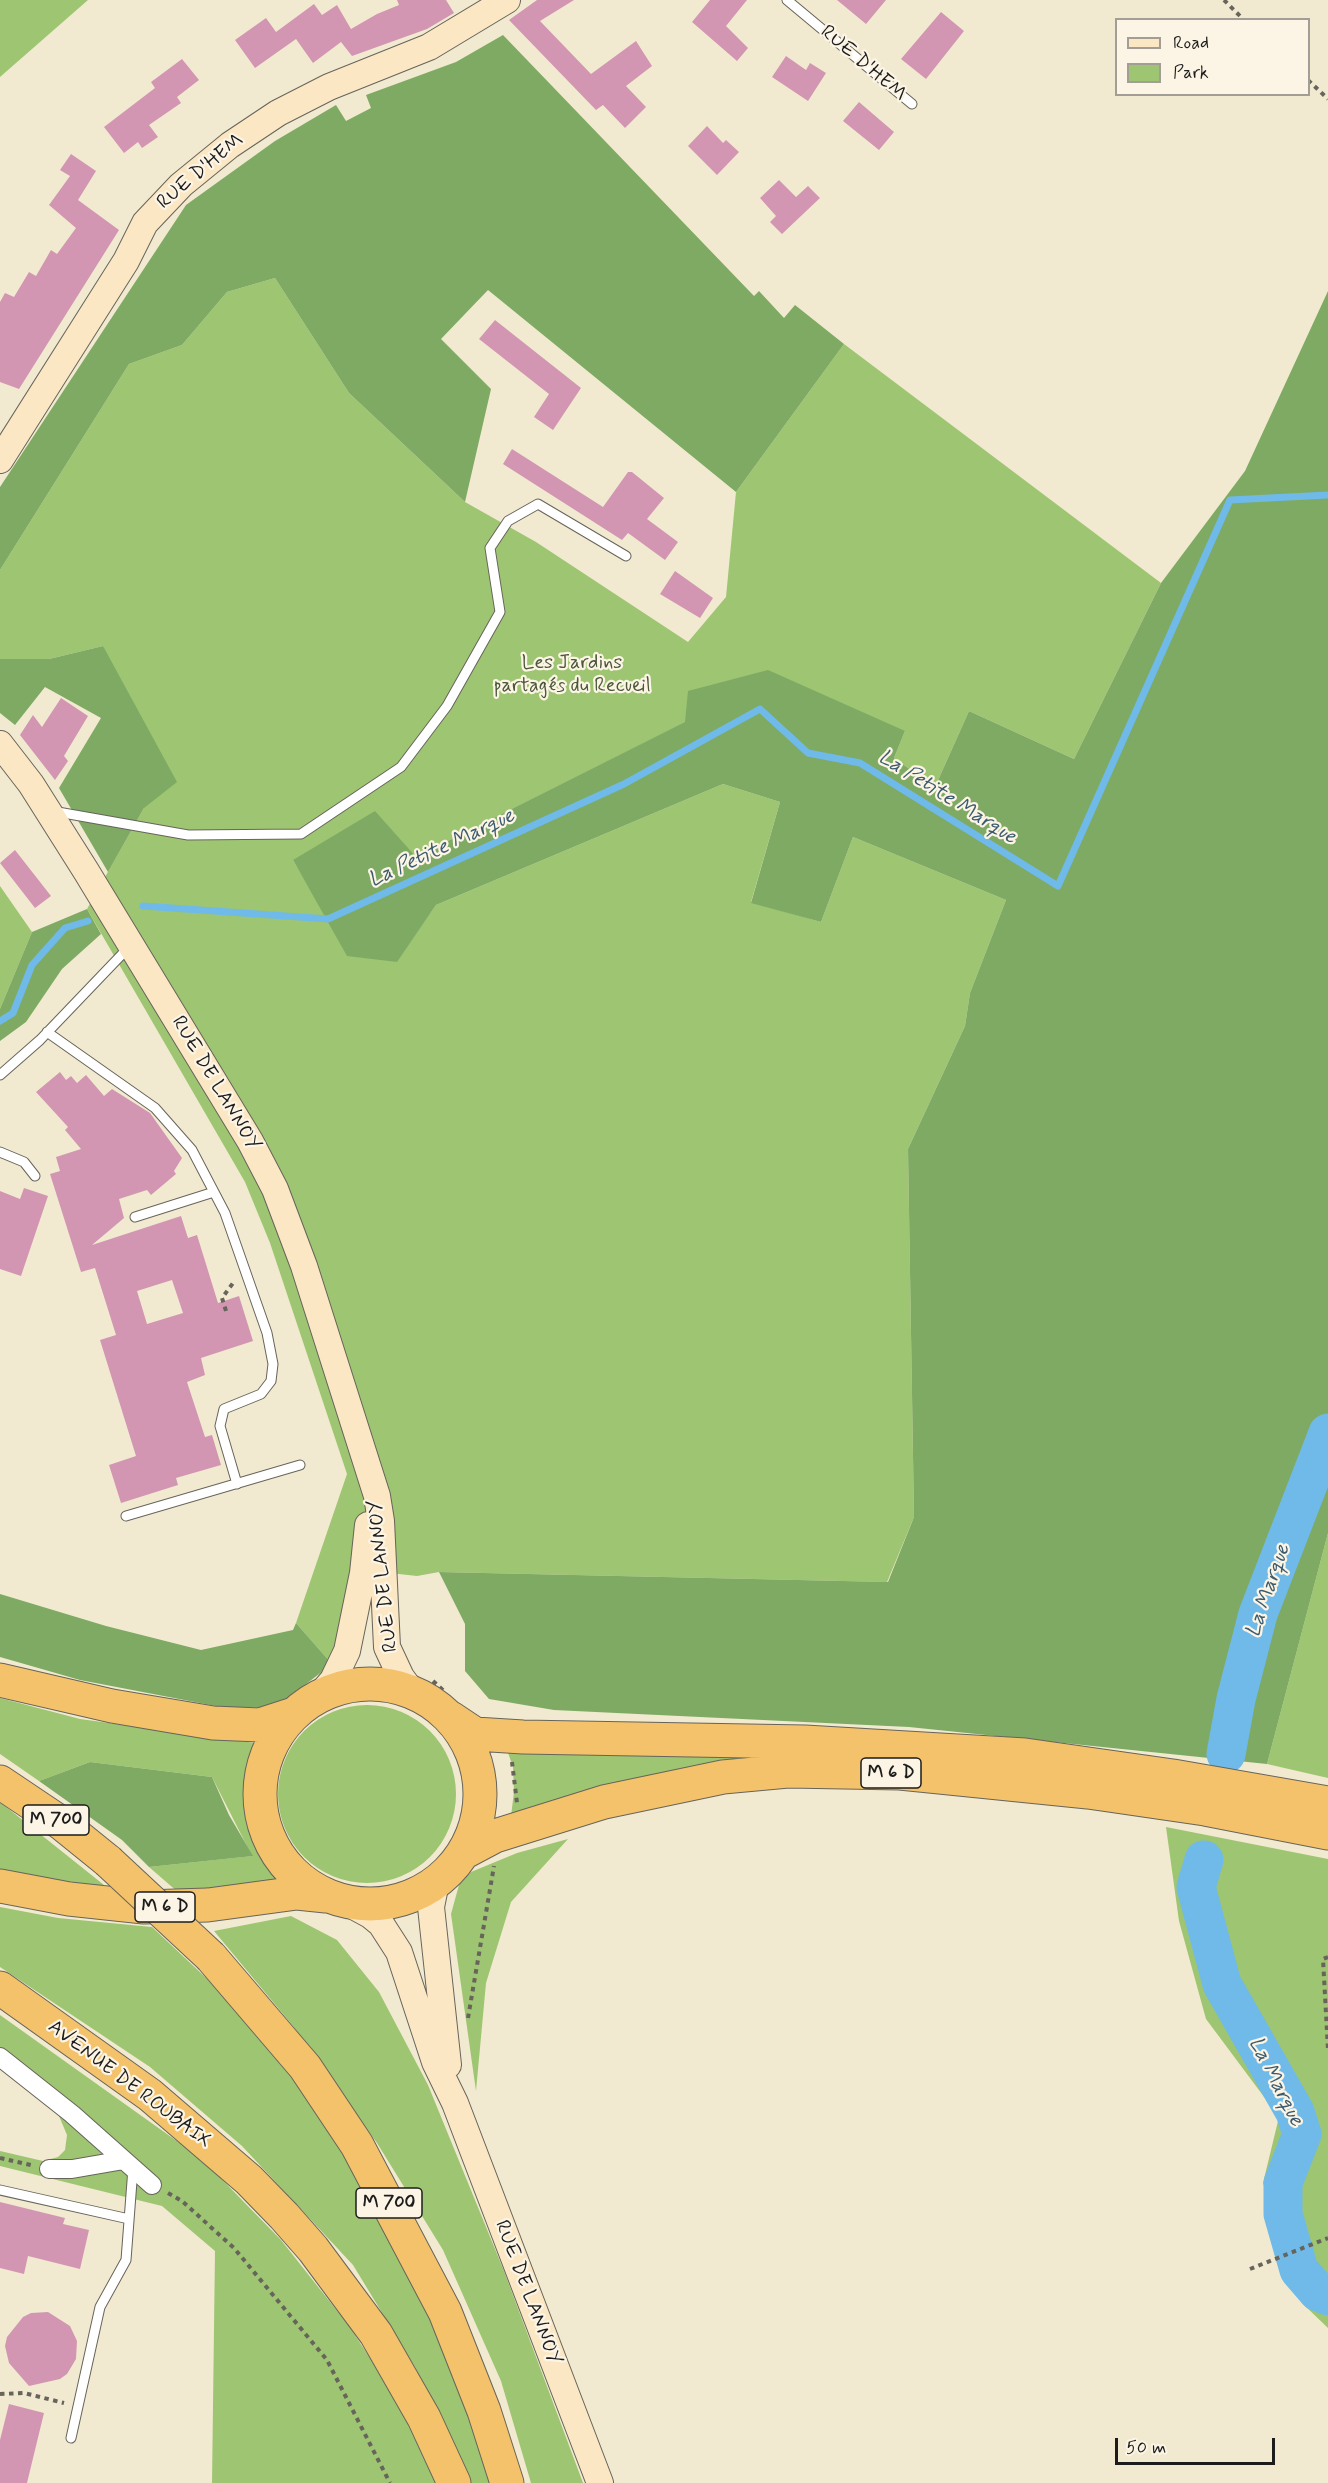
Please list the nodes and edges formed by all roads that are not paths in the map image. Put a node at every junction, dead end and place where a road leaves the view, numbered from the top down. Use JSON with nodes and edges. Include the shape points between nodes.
{"nodes":[{"id":1,"x":507,"y":0,"type":"edge"},
{"id":2,"x":787,"y":0,"type":"edge"},
{"id":3,"x":912,"y":104,"type":"dead end"},
{"id":4,"x":0,"y":460,"type":"edge"},
{"id":5,"x":626,"y":556,"type":"dead end"},
{"id":6,"x":0,"y":744,"type":"edge"},
{"id":7,"x":47,"y":810,"type":"junction"},
{"id":8,"x":131,"y":945,"type":"junction"},
{"id":9,"x":47,"y":1032,"type":"junction"},
{"id":10,"x":0,"y":1075,"type":"edge"},
{"id":11,"x":0,"y":1152,"type":"edge"},
{"id":12,"x":35,"y":1176,"type":"dead end"},
{"id":13,"x":214,"y":1192,"type":"junction"},
{"id":14,"x":135,"y":1217,"type":"dead end"},
{"id":15,"x":363,"y":1456,"type":"junction"},
{"id":16,"x":300,"y":1466,"type":"dead end"},
{"id":17,"x":237,"y":1484,"type":"junction"},
{"id":18,"x":126,"y":1516,"type":"dead end"},
{"id":19,"x":0,"y":1680,"type":"edge"},
{"id":20,"x":412,"y":1692,"type":"junction"},
{"id":21,"x":307,"y":1704,"type":"junction"},
{"id":22,"x":451,"y":1718,"type":"junction"},
{"id":23,"x":0,"y":1782,"type":"edge"},
{"id":24,"x":1328,"y":1803,"type":"edge"},
{"id":25,"x":1328,"y":1833,"type":"edge"},
{"id":26,"x":463,"y":1853,"type":"junction"},
{"id":27,"x":436,"y":1882,"type":"junction"},
{"id":28,"x":0,"y":1886,"type":"edge"},
{"id":29,"x":338,"y":1900,"type":"junction"},
{"id":30,"x":0,"y":1988,"type":"edge"},
{"id":31,"x":0,"y":2057,"type":"edge"},
{"id":32,"x":455,"y":2103,"type":"junction"},
{"id":33,"x":128,"y":2164,"type":"junction"},
{"id":34,"x":49,"y":2169,"type":"road end"},
{"id":35,"x":152,"y":2185,"type":"road end"},
{"id":36,"x":0,"y":2190,"type":"edge"},
{"id":37,"x":129,"y":2219,"type":"junction"},
{"id":38,"x":71,"y":2438,"type":"dead end"},
{"id":39,"x":454,"y":2483,"type":"edge"},
{"id":40,"x":507,"y":2483,"type":"edge"},
{"id":41,"x":600,"y":2483,"type":"edge"}],
"edges":[{"from":1,"to":4,"type":"street","name":"RUE D'HEM","via":[[429,47],[329,87],[278,113],[181,185],[145,223],[126,261]]},
{"from":2,"to":3,"type":"lane","name":"RUE D'HEM"},
{"from":5,"to":7,"type":"lane","via":[[538,504],[508,521],[490,548],[500,612],[447,706],[401,767],[301,834],[188,835]]},
{"from":6,"to":7,"type":"street","name":"RUE DE LANNOY"},
{"from":7,"to":8,"type":"street","name":"RUE DE LANNOY"},
{"from":8,"to":9,"type":"lane"},
{"from":8,"to":15,"type":"street","name":"RUE DE LANNOY","via":[[275,1189],[304,1266]]},
{"from":9,"to":10,"type":"lane"},
{"from":9,"to":13,"type":"lane","via":[[155,1108],[192,1150]]},
{"from":11,"to":12,"type":"lane","via":[[24,1162]]},
{"from":13,"to":14,"type":"lane"},
{"from":13,"to":17,"type":"lane","via":[[267,1333],[273,1364],[270,1381],[261,1394],[224,1409],[220,1426]]},
{"from":15,"to":20,"type":"street","name":"RUE DE LANNOY","via":[[381,1521],[387,1647]]},
{"from":15,"to":21,"type":"street","name":"RUE DE LANNOY","via":[[368,1533],[347,1651],[333,1680]]},
{"from":16,"to":17,"type":"lane"},
{"from":17,"to":18,"type":"lane"},
{"from":19,"to":21,"type":"highway","via":[[112,1706],[213,1723],[260,1725]]},
{"from":20,"to":21,"type":"highway","via":[[365,1683],[334,1689]]},
{"from":20,"to":22,"type":"highway"},
{"from":21,"to":29,"type":"highway","via":[[283,1725],[267,1753],[259,1784],[261,1816],[272,1846],[286,1865],[303,1882]]},
{"from":22,"to":24,"type":"highway","number":"M 6 D","via":[[476,1734],[805,1742],[1025,1755]]},
{"from":22,"to":26,"type":"highway","via":[[467,1742],[480,1784],[477,1820]]},
{"from":23,"to":40,"type":"highway","number":"M 700","bridge":true,"via":[[108,1861],[211,1957],[305,2067],[352,2137],[445,2312]]},
{"from":25,"to":26,"type":"highway","number":"M 6 D","via":[[1088,1792],[900,1773],[788,1771],[684,1784],[595,1804],[495,1836]]},
{"from":26,"to":27,"type":"highway"},
{"from":27,"to":29,"type":"highway","via":[[400,1900],[373,1905]]},
{"from":27,"to":32,"type":"street","name":"RUE DE LANNOY","via":[[431,1899],[433,1933],[444,2044]]},
{"from":28,"to":29,"type":"highway","number":"M 6 D","via":[[144,1907],[208,1905],[297,1893]]},
{"from":29,"to":32,"type":"street","name":"RUE DE LANNOY","via":[[370,1915],[396,1945],[435,2062]]},
{"from":30,"to":39,"type":"highway","name":"AVENUE DE ROUBAIX","via":[[150,2095],[249,2180],[284,2216],[376,2334],[424,2418]]},
{"from":31,"to":33,"type":"street"},
{"from":32,"to":41,"type":"street","name":"RUE DE LANNOY"},
{"from":33,"to":34,"type":"street"},
{"from":33,"to":35,"type":"street"},
{"from":33,"to":37,"type":"lane"},
{"from":36,"to":37,"type":"lane"},
{"from":37,"to":38,"type":"lane","via":[[126,2260],[100,2307]]}]}
